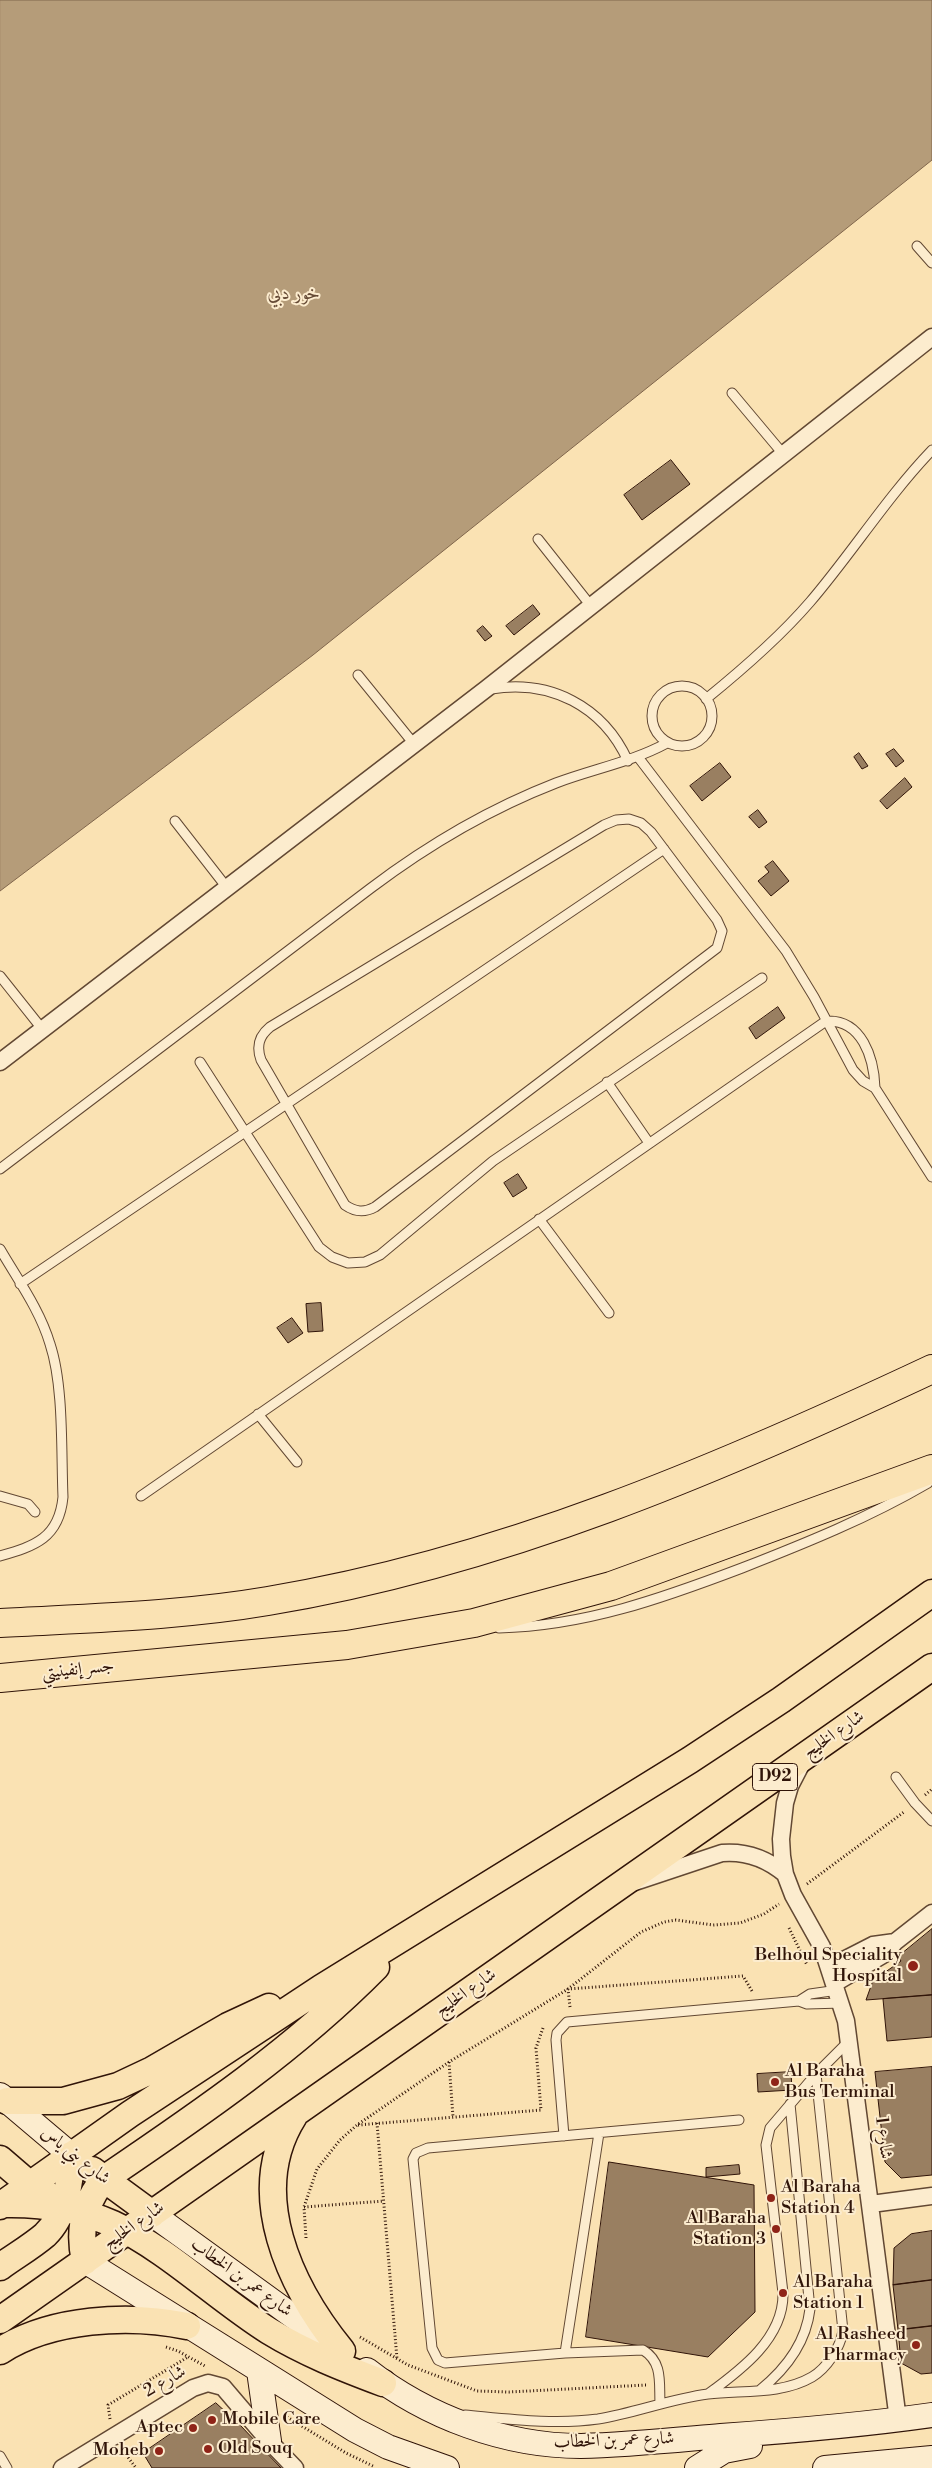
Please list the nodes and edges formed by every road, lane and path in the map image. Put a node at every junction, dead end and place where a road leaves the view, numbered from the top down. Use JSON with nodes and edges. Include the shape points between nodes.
{"nodes":[{"id":1,"x":917,"y":246,"type":"dead end"},
{"id":2,"x":932,"y":263,"type":"edge"},
{"id":3,"x":932,"y":337,"type":"edge"},
{"id":4,"x":732,"y":393,"type":"dead end"},
{"id":5,"x":932,"y":450,"type":"edge"},
{"id":6,"x":784,"y":455,"type":"junction"},
{"id":7,"x":538,"y":539,"type":"dead end"},
{"id":8,"x":591,"y":606,"type":"junction"},
{"id":9,"x":358,"y":675,"type":"dead end"},
{"id":10,"x":486,"y":689,"type":"junction"},
{"id":11,"x":706,"y":699,"type":"junction"},
{"id":12,"x":667,"y":743,"type":"junction"},
{"id":13,"x":414,"y":744,"type":"junction"},
{"id":14,"x":638,"y":757,"type":"junction"},
{"id":15,"x":628,"y":760,"type":"junction"},
{"id":16,"x":174,"y":821,"type":"dead end"},
{"id":17,"x":664,"y":849,"type":"junction"},
{"id":18,"x":228,"y":889,"type":"junction"},
{"id":19,"x":0,"y":976,"type":"edge"},
{"id":20,"x":762,"y":978,"type":"dead end"},
{"id":21,"x":826,"y":1021,"type":"junction"},
{"id":22,"x":43,"y":1030,"type":"junction"},
{"id":23,"x":0,"y":1062,"type":"edge"},
{"id":24,"x":200,"y":1062,"type":"dead end"},
{"id":25,"x":607,"y":1082,"type":"junction"},
{"id":26,"x":875,"y":1088,"type":"junction"},
{"id":27,"x":286,"y":1104,"type":"junction"},
{"id":28,"x":245,"y":1132,"type":"junction"},
{"id":29,"x":649,"y":1143,"type":"junction"},
{"id":30,"x":0,"y":1169,"type":"edge"},
{"id":31,"x":932,"y":1177,"type":"edge"},
{"id":32,"x":539,"y":1218,"type":"junction"},
{"id":33,"x":1,"y":1252,"type":"edge"},
{"id":34,"x":20,"y":1284,"type":"junction"},
{"id":35,"x":609,"y":1313,"type":"dead end"},
{"id":36,"x":932,"y":1358,"type":"edge"},
{"id":37,"x":932,"y":1369,"type":"edge"},
{"id":38,"x":838,"y":1411,"type":"junction"},
{"id":39,"x":258,"y":1414,"type":"junction"},
{"id":40,"x":297,"y":1462,"type":"dead end"},
{"id":41,"x":932,"y":1469,"type":"edge"},
{"id":42,"x":932,"y":1481,"type":"edge"},
{"id":43,"x":0,"y":1496,"type":"edge"},
{"id":44,"x":141,"y":1496,"type":"dead end"},
{"id":45,"x":34,"y":1512,"type":"dead end"},
{"id":46,"x":0,"y":1556,"type":"edge"},
{"id":47,"x":932,"y":1593,"type":"edge"},
{"id":48,"x":0,"y":1623,"type":"edge"},
{"id":49,"x":444,"y":1629,"type":"junction"},
{"id":50,"x":932,"y":1667,"type":"edge"},
{"id":51,"x":0,"y":1678,"type":"edge"},
{"id":52,"x":806,"y":1755,"type":"junction"},
{"id":53,"x":896,"y":1777,"type":"dead end"},
{"id":54,"x":932,"y":1790,"type":"edge"},
{"id":55,"x":915,"y":1803,"type":"junction"},
{"id":56,"x":932,"y":1820,"type":"edge"},
{"id":57,"x":785,"y":1874,"type":"junction"},
{"id":58,"x":617,"y":1886,"type":"junction"},
{"id":59,"x":793,"y":1895,"type":"junction"},
{"id":60,"x":932,"y":1913,"type":"edge"},
{"id":61,"x":412,"y":1931,"type":"junction"},
{"id":62,"x":895,"y":1942,"type":"junction"},
{"id":63,"x":830,"y":1968,"type":"junction"},
{"id":64,"x":321,"y":1988,"type":"junction"},
{"id":65,"x":838,"y":1992,"type":"junction"},
{"id":66,"x":799,"y":2001,"type":"junction"},
{"id":67,"x":850,"y":2040,"type":"junction"},
{"id":68,"x":449,"y":2062,"type":"junction"},
{"id":69,"x":816,"y":2074,"type":"junction"},
{"id":70,"x":3,"y":2098,"type":"edge"},
{"id":71,"x":790,"y":2104,"type":"junction"},
{"id":72,"x":295,"y":2113,"type":"junction"},
{"id":73,"x":453,"y":2117,"type":"dead end"},
{"id":74,"x":739,"y":2120,"type":"dead end"},
{"id":75,"x":377,"y":2123,"type":"dead end"},
{"id":76,"x":599,"y":2132,"type":"junction"},
{"id":77,"x":564,"y":2136,"type":"junction"},
{"id":78,"x":71,"y":2155,"type":"junction"},
{"id":79,"x":0,"y":2159,"type":"edge"},
{"id":80,"x":104,"y":2179,"type":"junction"},
{"id":81,"x":29,"y":2184,"type":"junction"},
{"id":82,"x":932,"y":2196,"type":"edge"},
{"id":83,"x":384,"y":2201,"type":"junction"},
{"id":84,"x":1,"y":2204,"type":"edge"},
{"id":85,"x":871,"y":2204,"type":"junction"},
{"id":86,"x":75,"y":2206,"type":"junction"},
{"id":87,"x":304,"y":2207,"type":"junction"},
{"id":88,"x":152,"y":2214,"type":"junction"},
{"id":89,"x":127,"y":2232,"type":"junction"},
{"id":90,"x":46,"y":2234,"type":"junction"},
{"id":91,"x":306,"y":2244,"type":"dead end"},
{"id":92,"x":85,"y":2261,"type":"junction"},
{"id":93,"x":0,"y":2267,"type":"edge"},
{"id":94,"x":0,"y":2320,"type":"edge"},
{"id":95,"x":187,"y":2326,"type":"junction"},
{"id":96,"x":350,"y":2343,"type":"junction"},
{"id":97,"x":0,"y":2350,"type":"edge"},
{"id":98,"x":565,"y":2352,"type":"junction"},
{"id":99,"x":397,"y":2359,"type":"junction"},
{"id":100,"x":259,"y":2371,"type":"junction"},
{"id":101,"x":383,"y":2382,"type":"junction"},
{"id":102,"x":659,"y":2384,"type":"junction"},
{"id":103,"x":760,"y":2390,"type":"junction"},
{"id":104,"x":707,"y":2394,"type":"junction"},
{"id":105,"x":660,"y":2403,"type":"junction"},
{"id":106,"x":438,"y":2413,"type":"junction"},
{"id":107,"x":932,"y":2415,"type":"edge"},
{"id":108,"x":898,"y":2420,"type":"junction"},
{"id":109,"x":865,"y":2423,"type":"junction"},
{"id":110,"x":269,"y":2441,"type":"junction"},
{"id":111,"x":0,"y":2456,"type":"edge"},
{"id":112,"x":932,"y":2458,"type":"edge"},
{"id":113,"x":894,"y":2465,"type":"edge"},
{"id":114,"x":8,"y":2468,"type":"edge"},
{"id":115,"x":62,"y":2468,"type":"edge"},
{"id":116,"x":295,"y":2468,"type":"edge"},
{"id":117,"x":447,"y":2468,"type":"edge"},
{"id":118,"x":696,"y":2468,"type":"edge"},
{"id":119,"x":825,"y":2468,"type":"edge"}],
"edges":[{"from":1,"to":2,"type":"lane"},
{"from":3,"to":6,"type":"street"},
{"from":4,"to":6,"type":"lane"},
{"from":5,"to":11,"type":"lane","via":[[882,508],[809,603],[760,654]]},
{"from":6,"to":8,"type":"street"},
{"from":7,"to":8,"type":"lane"},
{"from":8,"to":10,"type":"street"},
{"from":9,"to":13,"type":"lane"},
{"from":10,"to":13,"type":"street"},
{"from":10,"to":15,"type":"lane","via":[[529,686],[570,698],[598,717],[618,740]]},
{"from":11,"to":12,"type":"lane","via":[[711,725],[701,740],[685,746]]},
{"from":11,"to":12,"type":"lane","via":[[700,692],[683,686],[666,691],[659,697],[654,704],[652,722],[660,738]]},
{"from":12,"to":14,"type":"lane"},
{"from":13,"to":18,"type":"street"},
{"from":14,"to":15,"type":"lane"},
{"from":14,"to":21,"type":"lane","via":[[786,951]]},
{"from":15,"to":30,"type":"lane","via":[[522,797],[422,852]]},
{"from":16,"to":18,"type":"lane"},
{"from":17,"to":27,"type":"lane"},
{"from":17,"to":27,"type":"lane","via":[[641,823],[622,818],[609,822],[270,1027],[261,1036],[259,1054]]},
{"from":17,"to":27,"type":"lane","via":[[720,925],[722,937],[717,948],[376,1207],[363,1211],[345,1205]]},
{"from":18,"to":22,"type":"street"},
{"from":19,"to":22,"type":"lane"},
{"from":20,"to":25,"type":"lane"},
{"from":21,"to":26,"type":"lane","via":[[853,1070]]},
{"from":21,"to":26,"type":"lane","via":[[841,1022],[859,1034],[871,1059]]},
{"from":21,"to":29,"type":"lane"},
{"from":22,"to":23,"type":"street"},
{"from":24,"to":28,"type":"lane"},
{"from":25,"to":28,"type":"lane","via":[[493,1161],[380,1255],[365,1262],[340,1261],[319,1247]]},
{"from":25,"to":29,"type":"lane"},
{"from":26,"to":31,"type":"lane"},
{"from":27,"to":28,"type":"lane"},
{"from":28,"to":34,"type":"lane"},
{"from":29,"to":32,"type":"lane"},
{"from":32,"to":35,"type":"lane"},
{"from":32,"to":39,"type":"lane"},
{"from":33,"to":34,"type":"lane"},
{"from":34,"to":46,"type":"lane","via":[[41,1320],[54,1359],[63,1498],[60,1517],[50,1533],[34,1545]]},
{"from":36,"to":38,"type":"highway"},
{"from":37,"to":38,"type":"highway"},
{"from":38,"to":48,"type":"highway","via":[[636,1498],[456,1560],[368,1582],[202,1611]]},
{"from":39,"to":40,"type":"lane"},
{"from":39,"to":44,"type":"lane"},
{"from":41,"to":49,"type":"highway","name":"جسر إنفينيتي","via":[[612,1586]]},
{"from":42,"to":49,"type":"lane","via":[[882,1510],[830,1534],[638,1606],[520,1628]]},
{"from":43,"to":45,"type":"lane","via":[[28,1504]]},
{"from":47,"to":61,"type":"main road","via":[[690,1760]]},
{"from":49,"to":51,"type":"highway","name":"جسر إنفينيتي","via":[[328,1648]]},
{"from":50,"to":52,"type":"main road","name":"شارع الخليج","number":"D92"},
{"from":52,"to":57,"type":"street","name":"شارع 1","via":[[790,1786],[782,1821]]},
{"from":52,"to":58,"type":"main road","name":"شارع الخليج","number":"D92"},
{"from":53,"to":55,"type":"lane"},
{"from":54,"to":55,"type":"path"},
{"from":55,"to":56,"type":"lane"},
{"from":55,"to":59,"type":"path"},
{"from":57,"to":58,"type":"street","via":[[766,1860],[733,1852]]},
{"from":57,"to":59,"type":"street","name":"شارع 1"},
{"from":58,"to":72,"type":"main road","name":"شارع الخليج"},
{"from":59,"to":63,"type":"street","name":"شارع 1","via":[[814,1929]]},
{"from":59,"to":68,"type":"path","via":[[764,1914],[740,1924],[713,1925],[676,1920],[652,1926],[630,1939],[568,1989]]},
{"from":60,"to":62,"type":"street"},
{"from":61,"to":64,"type":"main road"},
{"from":61,"to":80,"type":"main road","via":[[332,2008],[247,2079]]},
{"from":62,"to":63,"type":"street","via":[[873,1945]]},
{"from":62,"to":65,"type":"street"},
{"from":63,"to":65,"type":"street","name":"شارع 1"},
{"from":64,"to":70,"type":"main road","via":[[228,2026],[118,2086],[63,2100]]},
{"from":64,"to":78,"type":"main road"},
{"from":65,"to":66,"type":"lane","via":[[806,1996]]},
{"from":65,"to":66,"type":"lane","via":[[807,2004]]},
{"from":65,"to":67,"type":"street","name":"شارع 1"},
{"from":66,"to":77,"type":"lane","via":[[567,2022],[557,2033],[556,2040]]},
{"from":67,"to":69,"type":"lane"},
{"from":67,"to":85,"type":"street","name":"شارع 1"},
{"from":68,"to":73,"type":"path"},
{"from":68,"to":87,"type":"path","via":[[340,2140],[317,2169]]},
{"from":69,"to":71,"type":"lane"},
{"from":69,"to":103,"type":"lane","via":[[843,2331],[832,2356],[814,2376],[797,2384]]},
{"from":70,"to":78,"type":"main road","name":"شارع بني ياس"},
{"from":71,"to":103,"type":"lane","via":[[810,2309],[804,2336],[792,2357],[776,2378]]},
{"from":71,"to":104,"type":"lane","via":[[770,2128],[766,2145],[783,2293],[782,2314],[749,2360]]},
{"from":72,"to":88,"type":"main road","name":"شارع الخليج"},
{"from":72,"to":96,"type":"main road","via":[[286,2128],[275,2161],[272,2195],[280,2238],[299,2286],[325,2331]]},
{"from":74,"to":76,"type":"lane"},
{"from":75,"to":83,"type":"path"},
{"from":76,"to":77,"type":"lane"},
{"from":76,"to":98,"type":"lane"},
{"from":77,"to":98,"type":"lane","via":[[428,2148],[416,2153],[412,2165],[434,2355],[445,2363]]},
{"from":78,"to":80,"type":"main road","name":"شارع بني ياس"},
{"from":78,"to":81,"type":"main road"},
{"from":78,"to":86,"type":"main road","via":[[70,2177]]},
{"from":79,"to":81,"type":"main road"},
{"from":80,"to":86,"type":"main road"},
{"from":80,"to":88,"type":"main road","name":"شارع بني ياس"},
{"from":81,"to":84,"type":"main road"},
{"from":81,"to":86,"type":"main road"},
{"from":82,"to":85,"type":"street"},
{"from":83,"to":87,"type":"path"},
{"from":83,"to":99,"type":"path"},
{"from":84,"to":86,"type":"main road"},
{"from":84,"to":90,"type":"main road"},
{"from":85,"to":108,"type":"street","name":"شارع 1"},
{"from":86,"to":88,"type":"main road"},
{"from":86,"to":89,"type":"main road"},
{"from":86,"to":90,"type":"main road"},
{"from":86,"to":92,"type":"main road"},
{"from":87,"to":91,"type":"path"},
{"from":88,"to":89,"type":"main road","name":"شارع الخليج"},
{"from":88,"to":96,"type":"main road","name":"شارع عمر بن الخطاب"},
{"from":89,"to":92,"type":"main road","name":"شارع الخليج"},
{"from":89,"to":101,"type":"main road","via":[[289,2342],[324,2360]]},
{"from":90,"to":92,"type":"main road"},
{"from":90,"to":93,"type":"main road"},
{"from":92,"to":94,"type":"main road","name":"شارع الخليج"},
{"from":92,"to":95,"type":"main road"},
{"from":95,"to":97,"type":"main road","via":[[132,2320],[63,2326],[35,2332]]},
{"from":95,"to":100,"type":"main road"},
{"from":96,"to":99,"type":"path"},
{"from":96,"to":101,"type":"main road","name":"شارع عمر بن الخطاب"},
{"from":98,"to":102,"type":"lane","via":[[643,2350],[658,2365]]},
{"from":99,"to":102,"type":"path","via":[[434,2377],[477,2391]]},
{"from":100,"to":110,"type":"main road"},
{"from":100,"to":117,"type":"main road","via":[[355,2430],[388,2447]]},
{"from":101,"to":106,"type":"main road","name":"شارع عمر بن الخطاب"},
{"from":102,"to":105,"type":"lane"},
{"from":103,"to":104,"type":"lane"},
{"from":104,"to":105,"type":"lane"},
{"from":105,"to":106,"type":"lane","via":[[624,2414],[576,2421]]},
{"from":106,"to":109,"type":"main road","name":"شارع عمر بن الخطاب","via":[[502,2436],[581,2446]]},
{"from":107,"to":108,"type":"main road","name":"شارع عمر بن الخطاب"},
{"from":108,"to":109,"type":"main road","name":"شارع عمر بن الخطاب"},
{"from":109,"to":118,"type":"main road","via":[[826,2440],[730,2449],[714,2455]]},
{"from":110,"to":115,"type":"street","name":"شارع 2","via":[[229,2392],[208,2383],[193,2388]]},
{"from":110,"to":116,"type":"street","name":"شارع 2"},
{"from":111,"to":114,"type":"lane"},
{"from":112,"to":113,"type":"main road"},
{"from":113,"to":119,"type":"main road"}]}
